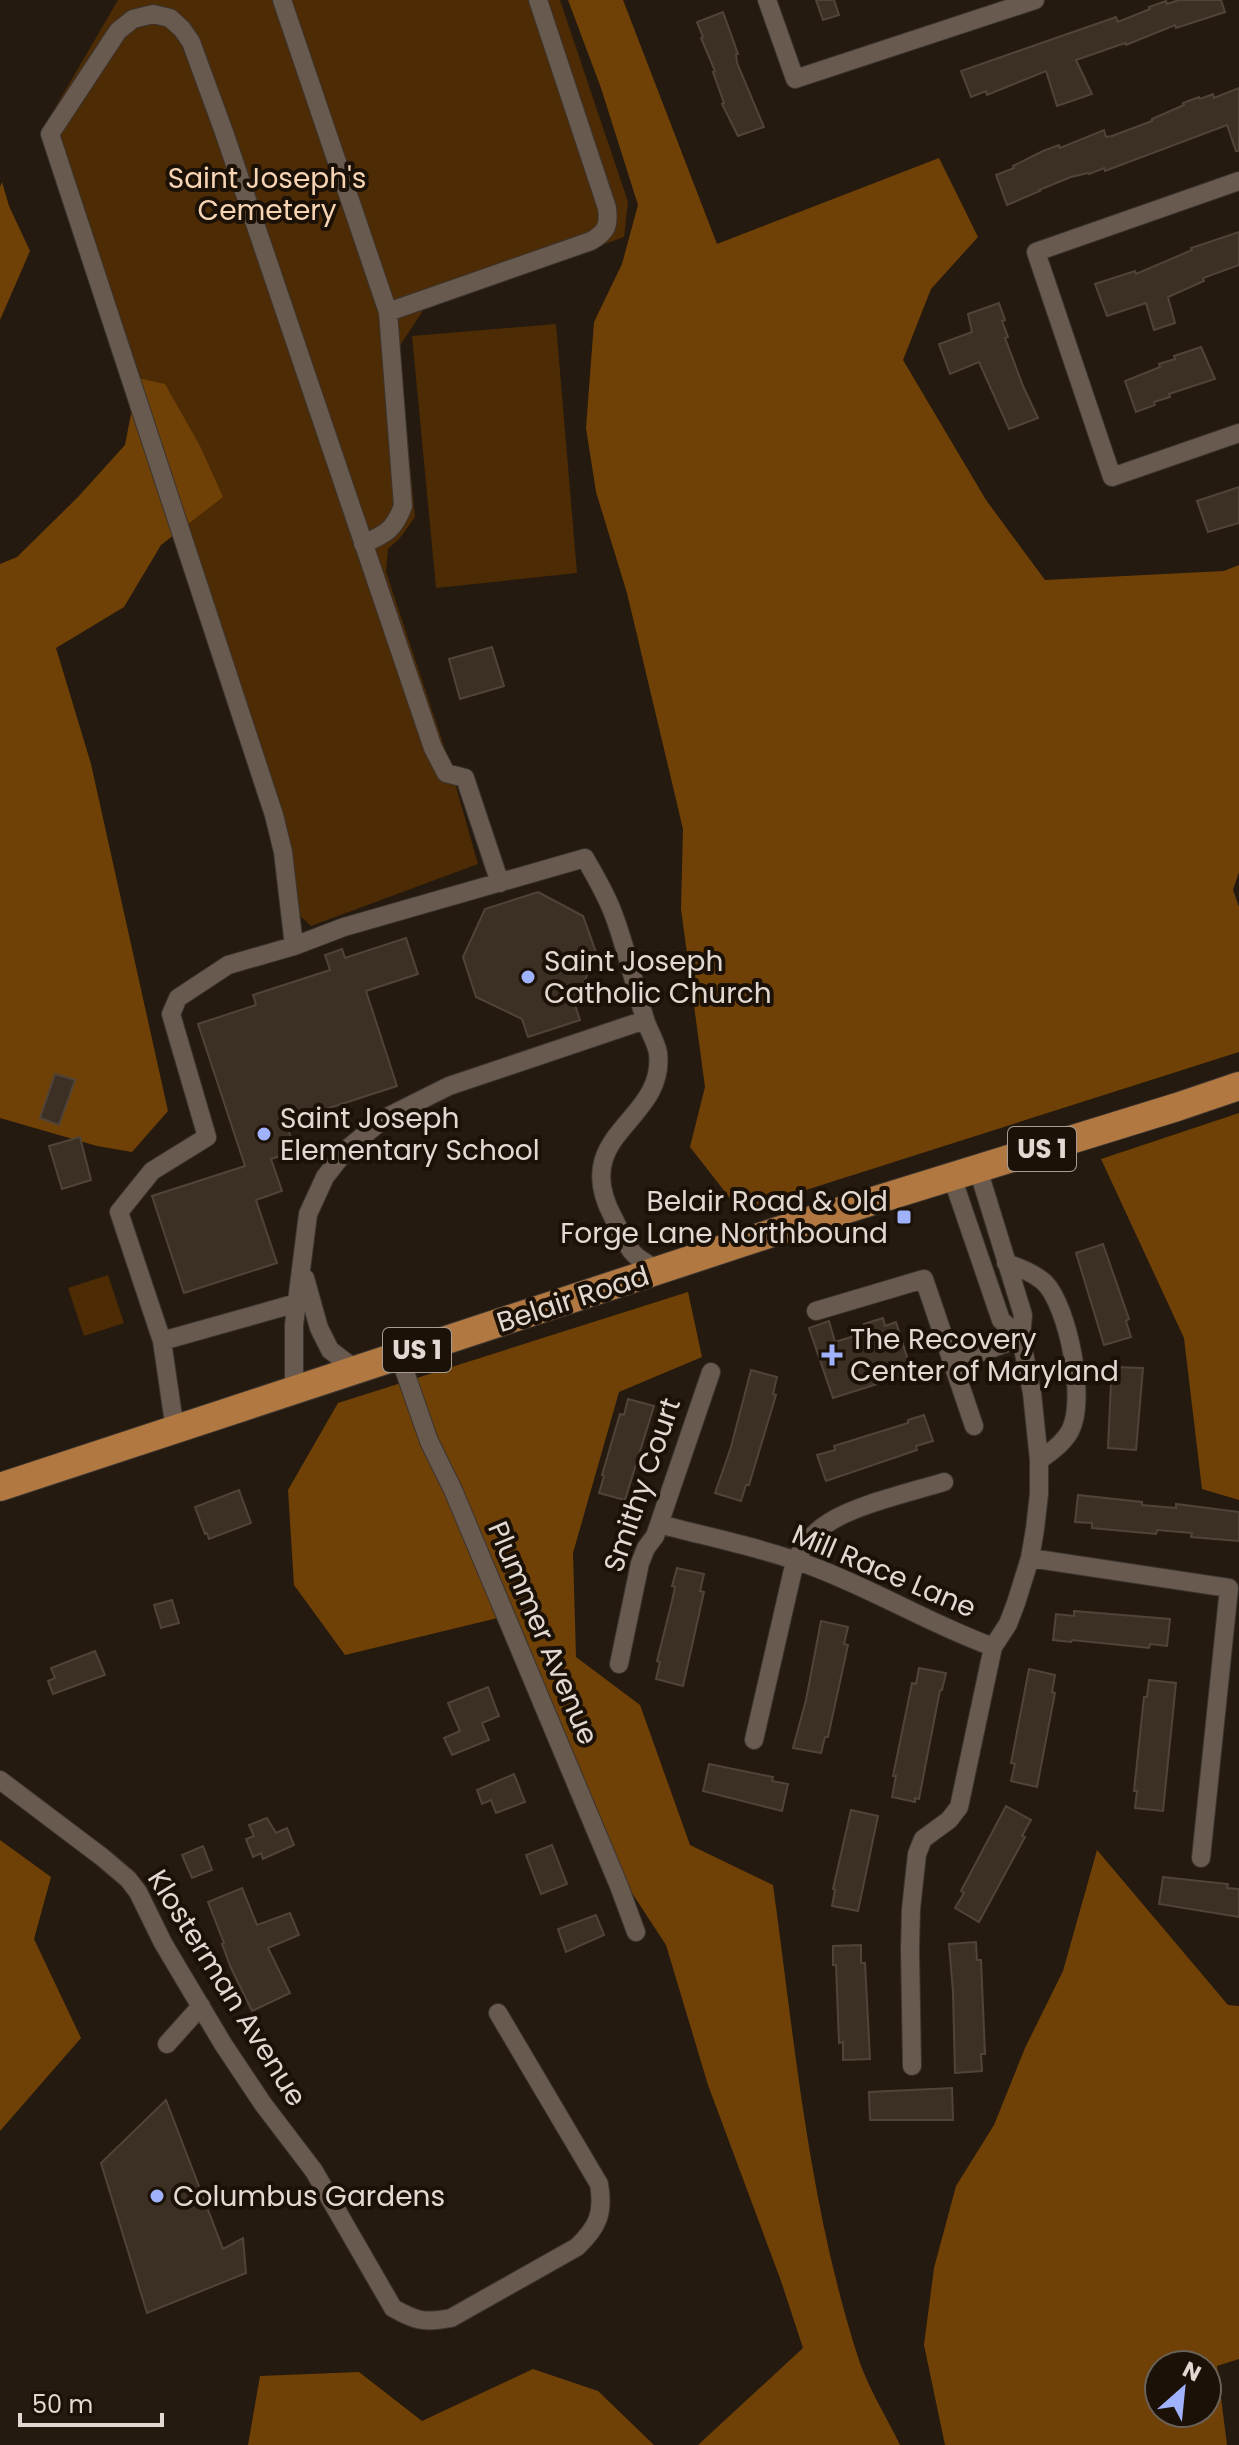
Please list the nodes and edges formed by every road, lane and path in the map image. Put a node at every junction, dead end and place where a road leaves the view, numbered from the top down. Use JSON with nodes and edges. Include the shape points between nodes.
{"nodes":[{"id":1,"x":282,"y":0,"type":"edge"},
{"id":2,"x":538,"y":0,"type":"edge"},
{"id":3,"x":767,"y":0,"type":"edge"},
{"id":4,"x":1035,"y":0,"type":"edge"},
{"id":5,"x":1239,"y":181,"type":"edge"},
{"id":6,"x":388,"y":312,"type":"junction"},
{"id":7,"x":1239,"y":433,"type":"edge"},
{"id":8,"x":363,"y":544,"type":"junction"},
{"id":9,"x":500,"y":883,"type":"junction"},
{"id":10,"x":294,"y":946,"type":"junction"},
{"id":11,"x":645,"y":1020,"type":"junction"},
{"id":12,"x":1239,"y":1086,"type":"edge"},
{"id":13,"x":965,"y":1173,"type":"junction"},
{"id":14,"x":1006,"y":1263,"type":"junction"},
{"id":15,"x":302,"y":1270,"type":"junction"},
{"id":16,"x":660,"y":1271,"type":"junction"},
{"id":17,"x":297,"y":1303,"type":"junction"},
{"id":18,"x":816,"y":1311,"type":"dead end"},
{"id":19,"x":1021,"y":1338,"type":"junction"},
{"id":20,"x":162,"y":1341,"type":"junction"},
{"id":21,"x":399,"y":1355,"type":"junction"},
{"id":22,"x":953,"y":1362,"type":"junction"},
{"id":23,"x":356,"y":1370,"type":"junction"},
{"id":24,"x":711,"y":1372,"type":"dead end"},
{"id":25,"x":294,"y":1390,"type":"junction"},
{"id":26,"x":974,"y":1426,"type":"dead end"},
{"id":27,"x":175,"y":1430,"type":"junction"},
{"id":28,"x":1039,"y":1461,"type":"junction"},
{"id":29,"x":944,"y":1482,"type":"dead end"},
{"id":30,"x":0,"y":1487,"type":"edge"},
{"id":31,"x":659,"y":1524,"type":"junction"},
{"id":32,"x":1030,"y":1558,"type":"junction"},
{"id":33,"x":795,"y":1561,"type":"junction"},
{"id":34,"x":993,"y":1647,"type":"junction"},
{"id":35,"x":619,"y":1664,"type":"dead end"},
{"id":36,"x":754,"y":1740,"type":"dead end"},
{"id":37,"x":0,"y":1780,"type":"edge"},
{"id":38,"x":1201,"y":1858,"type":"dead end"},
{"id":39,"x":636,"y":1932,"type":"dead end"},
{"id":40,"x":201,"y":2006,"type":"junction"},
{"id":41,"x":498,"y":2013,"type":"dead end"},
{"id":42,"x":167,"y":2044,"type":"dead end"},
{"id":43,"x":912,"y":2066,"type":"dead end"}],
"edges":[{"from":1,"to":6,"type":"street"},
{"from":2,"to":6,"type":"street","via":[[607,208],[605,229],[591,241]]},
{"from":3,"to":4,"type":"street","via":[[795,79]]},
{"from":5,"to":7,"type":"street","via":[[1036,252],[1112,477]]},
{"from":6,"to":8,"type":"street","via":[[403,506],[387,533]]},
{"from":8,"to":9,"type":"street","via":[[433,748],[446,773],[465,778]]},
{"from":8,"to":10,"type":"street","via":[[191,42],[170,18],[153,14],[133,19],[118,31],[50,134],[274,815]]},
{"from":9,"to":10,"type":"street"},
{"from":9,"to":11,"type":"street","via":[[585,858],[612,912]]},
{"from":10,"to":20,"type":"street","via":[[228,965],[178,998],[171,1014],[207,1137],[152,1171],[119,1212]]},
{"from":11,"to":15,"type":"street","via":[[449,1086],[385,1118],[347,1149],[325,1177],[308,1214]]},
{"from":11,"to":16,"type":"street","via":[[658,1052],[657,1077],[606,1152],[599,1180],[633,1254]]},
{"from":12,"to":13,"type":"highway","name":"Belair Road","number":"US 1"},
{"from":13,"to":14,"type":"street"},
{"from":13,"to":16,"type":"highway","name":"Belair Road","number":"US 1"},
{"from":13,"to":19,"type":"street","via":[[1001,1320]]},
{"from":14,"to":19,"type":"street","via":[[1023,1315]]},
{"from":14,"to":28,"type":"street","via":[[1047,1285],[1058,1304],[1078,1386],[1071,1431]]},
{"from":15,"to":17,"type":"street"},
{"from":15,"to":23,"type":"street","via":[[330,1350]]},
{"from":16,"to":21,"type":"highway","name":"Belair Road","number":"US 1"},
{"from":17,"to":20,"type":"street"},
{"from":17,"to":25,"type":"street"},
{"from":18,"to":22,"type":"street","via":[[924,1279]]},
{"from":19,"to":22,"type":"street"},
{"from":19,"to":28,"type":"street"},
{"from":20,"to":27,"type":"street"},
{"from":21,"to":23,"type":"highway","name":"Belair Road","number":"US 1"},
{"from":21,"to":39,"type":"street","name":"Plummer Avenue","via":[[429,1441]]},
{"from":22,"to":26,"type":"street"},
{"from":23,"to":25,"type":"highway","name":"Belair Road","number":"US 1"},
{"from":24,"to":31,"type":"street","name":"Smithy Court"},
{"from":25,"to":27,"type":"highway","name":"Belair Road","number":"US 1"},
{"from":27,"to":30,"type":"highway","name":"Belair Road","number":"US 1"},
{"from":28,"to":32,"type":"street"},
{"from":29,"to":33,"type":"street","via":[[826,1524]]},
{"from":31,"to":33,"type":"street","name":"Mill Race Lane"},
{"from":31,"to":35,"type":"street","name":"Smithy Court","via":[[640,1563]]},
{"from":32,"to":34,"type":"street","via":[[1012,1613]]},
{"from":32,"to":38,"type":"street","via":[[1229,1588]]},
{"from":33,"to":34,"type":"street","name":"Mill Race Lane"},
{"from":33,"to":36,"type":"street"},
{"from":34,"to":43,"type":"street","via":[[959,1807],[923,1839],[917,1854],[910,1950]]},
{"from":37,"to":40,"type":"street","name":"Klosterman Avenue","via":[[128,1879]]},
{"from":40,"to":41,"type":"street","name":"Klosterman Avenue","via":[[263,2104],[314,2171],[393,2308],[432,2322],[451,2318],[577,2247],[599,2218],[599,2184]]},
{"from":40,"to":42,"type":"street"}]}
